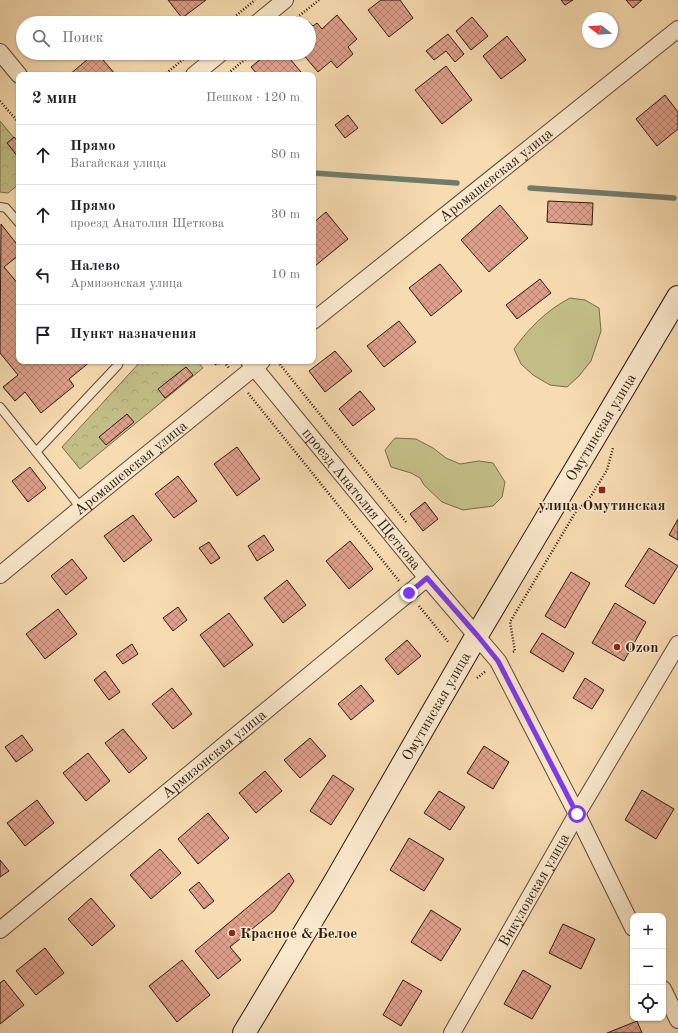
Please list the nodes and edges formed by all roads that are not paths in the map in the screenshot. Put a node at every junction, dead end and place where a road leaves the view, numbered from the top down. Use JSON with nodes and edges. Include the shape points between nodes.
{"nodes":[{"id":1,"x":285,"y":0,"type":"edge"},
{"id":2,"x":266,"y":16,"type":"edge"},
{"id":3,"x":678,"y":29,"type":"edge"},
{"id":4,"x":0,"y":52,"type":"edge"},
{"id":5,"x":212,"y":60,"type":"edge"},
{"id":6,"x":17,"y":72,"type":"edge"},
{"id":7,"x":198,"y":72,"type":"edge"},
{"id":8,"x":0,"y":207,"type":"edge"},
{"id":9,"x":16,"y":220,"type":"edge"},
{"id":10,"x":678,"y":297,"type":"edge"},
{"id":11,"x":316,"y":319,"type":"edge"},
{"id":12,"x":118,"y":364,"type":"edge"},
{"id":13,"x":254,"y":364,"type":"edge"},
{"id":14,"x":256,"y":364,"type":"edge"},
{"id":15,"x":0,"y":407,"type":"edge"},
{"id":16,"x":36,"y":452,"type":"junction"},
{"id":17,"x":81,"y":508,"type":"junction"},
{"id":18,"x":0,"y":575,"type":"edge"},
{"id":19,"x":427,"y":578,"type":"junction"},
{"id":20,"x":477,"y":635,"type":"junction"},
{"id":21,"x":678,"y":644,"type":"edge"},
{"id":22,"x":577,"y":814,"type":"junction"},
{"id":23,"x":630,"y":922,"type":"edge"},
{"id":24,"x":0,"y":930,"type":"edge"},
{"id":25,"x":666,"y":995,"type":"edge"},
{"id":26,"x":678,"y":1020,"type":"edge"},
{"id":27,"x":244,"y":1033,"type":"edge"},
{"id":28,"x":452,"y":1033,"type":"edge"}],
"edges":[{"from":1,"to":2,"type":"street"},
{"from":3,"to":11,"type":"street","name":"Аромашевская улица"},
{"from":4,"to":6,"type":"street"},
{"from":5,"to":7,"type":"street"},
{"from":8,"to":9,"type":"lane","via":[[6,208]]},
{"from":10,"to":20,"type":"street","name":"Омутинская улица"},
{"from":12,"to":16,"type":"lane"},
{"from":13,"to":17,"type":"street","name":"Аромашевская улица","via":[[238,380]]},
{"from":14,"to":19,"type":"street","name":"проезд Анатолия Щеткова"},
{"from":15,"to":16,"type":"lane"},
{"from":16,"to":17,"type":"lane"},
{"from":17,"to":18,"type":"street","name":"Аромашевская улица"},
{"from":19,"to":20,"type":"street","name":"проезд Анатолия Щеткова"},
{"from":19,"to":24,"type":"street","name":"Армизонская улица"},
{"from":20,"to":22,"type":"street","name":"проезд Анатолия Щеткова","via":[[498,661]]},
{"from":20,"to":27,"type":"street","name":"Омутинская улица","via":[[333,885]]},
{"from":21,"to":22,"type":"street","name":"Викуловская улица"},
{"from":22,"to":23,"type":"street","name":"проезд Анатолия Щеткова"},
{"from":22,"to":28,"type":"street","name":"Викуловская улица"},
{"from":25,"to":26,"type":"street"}]}
